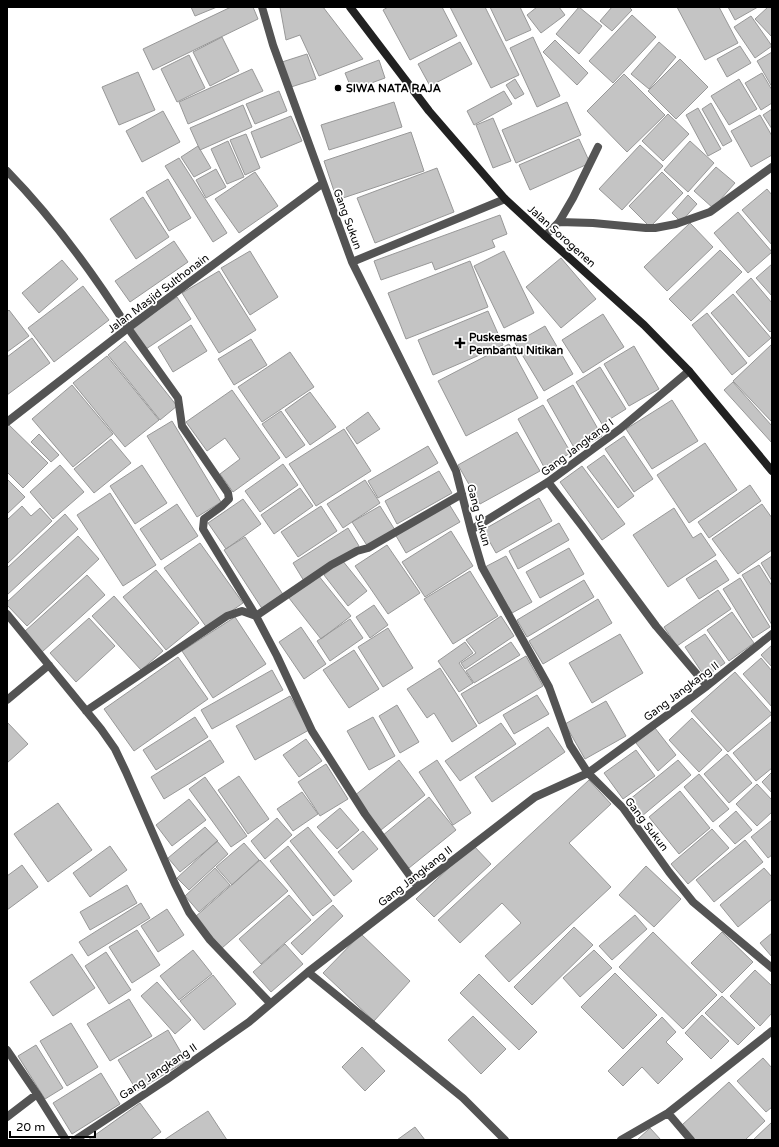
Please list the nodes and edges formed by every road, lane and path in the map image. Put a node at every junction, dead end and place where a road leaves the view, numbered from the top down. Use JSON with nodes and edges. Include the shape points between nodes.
{"nodes":[{"id":1,"x":262,"y":7,"type":"edge"},
{"id":2,"x":350,"y":7,"type":"edge"},
{"id":3,"x":598,"y":147,"type":"dead end"},
{"id":4,"x":772,"y":167,"type":"edge"},
{"id":5,"x":7,"y":171,"type":"edge"},
{"id":6,"x":323,"y":183,"type":"junction"},
{"id":7,"x":506,"y":199,"type":"junction"},
{"id":8,"x":559,"y":222,"type":"junction"},
{"id":9,"x":545,"y":236,"type":"junction"},
{"id":10,"x":352,"y":262,"type":"junction"},
{"id":11,"x":128,"y":328,"type":"junction"},
{"id":12,"x":689,"y":371,"type":"junction"},
{"id":13,"x":7,"y":422,"type":"edge"},
{"id":14,"x":772,"y":471,"type":"edge"},
{"id":15,"x":548,"y":482,"type":"junction"},
{"id":16,"x":462,"y":494,"type":"junction"},
{"id":17,"x":471,"y":530,"type":"junction"},
{"id":18,"x":7,"y":614,"type":"edge"},
{"id":19,"x":256,"y":616,"type":"junction"},
{"id":20,"x":772,"y":634,"type":"edge"},
{"id":21,"x":49,"y":666,"type":"junction"},
{"id":22,"x":707,"y":686,"type":"junction"},
{"id":23,"x":7,"y":700,"type":"edge"},
{"id":24,"x":86,"y":711,"type":"junction"},
{"id":25,"x":588,"y":773,"type":"junction"},
{"id":26,"x":418,"y":887,"type":"junction"},
{"id":27,"x":772,"y":968,"type":"edge"},
{"id":28,"x":308,"y":972,"type":"junction"},
{"id":29,"x":270,"y":1003,"type":"junction"},
{"id":30,"x":772,"y":1031,"type":"edge"},
{"id":31,"x":7,"y":1050,"type":"edge"},
{"id":32,"x":37,"y":1094,"type":"junction"},
{"id":33,"x":668,"y":1113,"type":"junction"},
{"id":34,"x":7,"y":1117,"type":"edge"},
{"id":35,"x":66,"y":1140,"type":"edge"},
{"id":36,"x":75,"y":1140,"type":"edge"},
{"id":37,"x":505,"y":1140,"type":"edge"},
{"id":38,"x":621,"y":1140,"type":"edge"},
{"id":39,"x":691,"y":1140,"type":"edge"}],
"edges":[{"from":1,"to":6,"type":"street","name":"Gang Sukun","via":[[273,45]]},
{"from":2,"to":7,"type":"main road","name":"Jalan Sorogenen","via":[[429,111]]},
{"from":3,"to":8,"type":"street"},
{"from":4,"to":8,"type":"street","via":[[710,212],[676,224],[646,228]]},
{"from":5,"to":11,"type":"street","via":[[53,223]]},
{"from":6,"to":10,"type":"street","name":"Gang Sukun"},
{"from":6,"to":11,"type":"street","name":"Jalan Masjid Sulthonain"},
{"from":7,"to":9,"type":"main road","name":"Jalan Sorogenen"},
{"from":7,"to":10,"type":"street"},
{"from":8,"to":9,"type":"street"},
{"from":9,"to":12,"type":"main road","name":"Jalan Sorogenen","via":[[644,325]]},
{"from":10,"to":16,"type":"street","name":"Gang Sukun","via":[[456,471]]},
{"from":11,"to":13,"type":"street","name":"Jalan Masjid Sulthonain"},
{"from":11,"to":19,"type":"street","via":[[178,398],[182,426],[228,493],[229,499],[204,518],[203,529]]},
{"from":12,"to":14,"type":"main road","name":"Jalan Sorogenen"},
{"from":12,"to":15,"type":"street","name":"Gang Jangkang I","via":[[620,429]]},
{"from":15,"to":17,"type":"street","name":"Gang Jangkang I"},
{"from":15,"to":22,"type":"street","via":[[656,626]]},
{"from":16,"to":17,"type":"street","name":"Gang Sukun"},
{"from":16,"to":19,"type":"street","via":[[368,548],[332,565]]},
{"from":17,"to":25,"type":"street","name":"Gang Sukun","via":[[482,567],[549,687],[570,745]]},
{"from":18,"to":21,"type":"street"},
{"from":19,"to":24,"type":"street","via":[[242,611],[227,616]]},
{"from":19,"to":26,"type":"street","via":[[312,731],[365,814]]},
{"from":20,"to":22,"type":"street","name":"Gang Jangkang II"},
{"from":21,"to":23,"type":"street"},
{"from":21,"to":24,"type":"street"},
{"from":22,"to":25,"type":"street","name":"Gang Jangkang II"},
{"from":24,"to":29,"type":"street","via":[[115,748],[189,912],[210,940]]},
{"from":25,"to":26,"type":"street","name":"Gang Jangkang II","via":[[535,797]]},
{"from":25,"to":27,"type":"street","name":"Gang Sukun","via":[[623,808],[693,902]]},
{"from":26,"to":28,"type":"street","name":"Gang Jangkang II"},
{"from":28,"to":29,"type":"street","name":"Gang Jangkang II"},
{"from":28,"to":37,"type":"street","via":[[463,1098]]},
{"from":29,"to":36,"type":"street","name":"Gang Jangkang II","via":[[249,1022]]},
{"from":30,"to":33,"type":"street"},
{"from":31,"to":32,"type":"street"},
{"from":32,"to":34,"type":"street"},
{"from":32,"to":35,"type":"street"},
{"from":33,"to":38,"type":"street"},
{"from":33,"to":39,"type":"street"}]}
